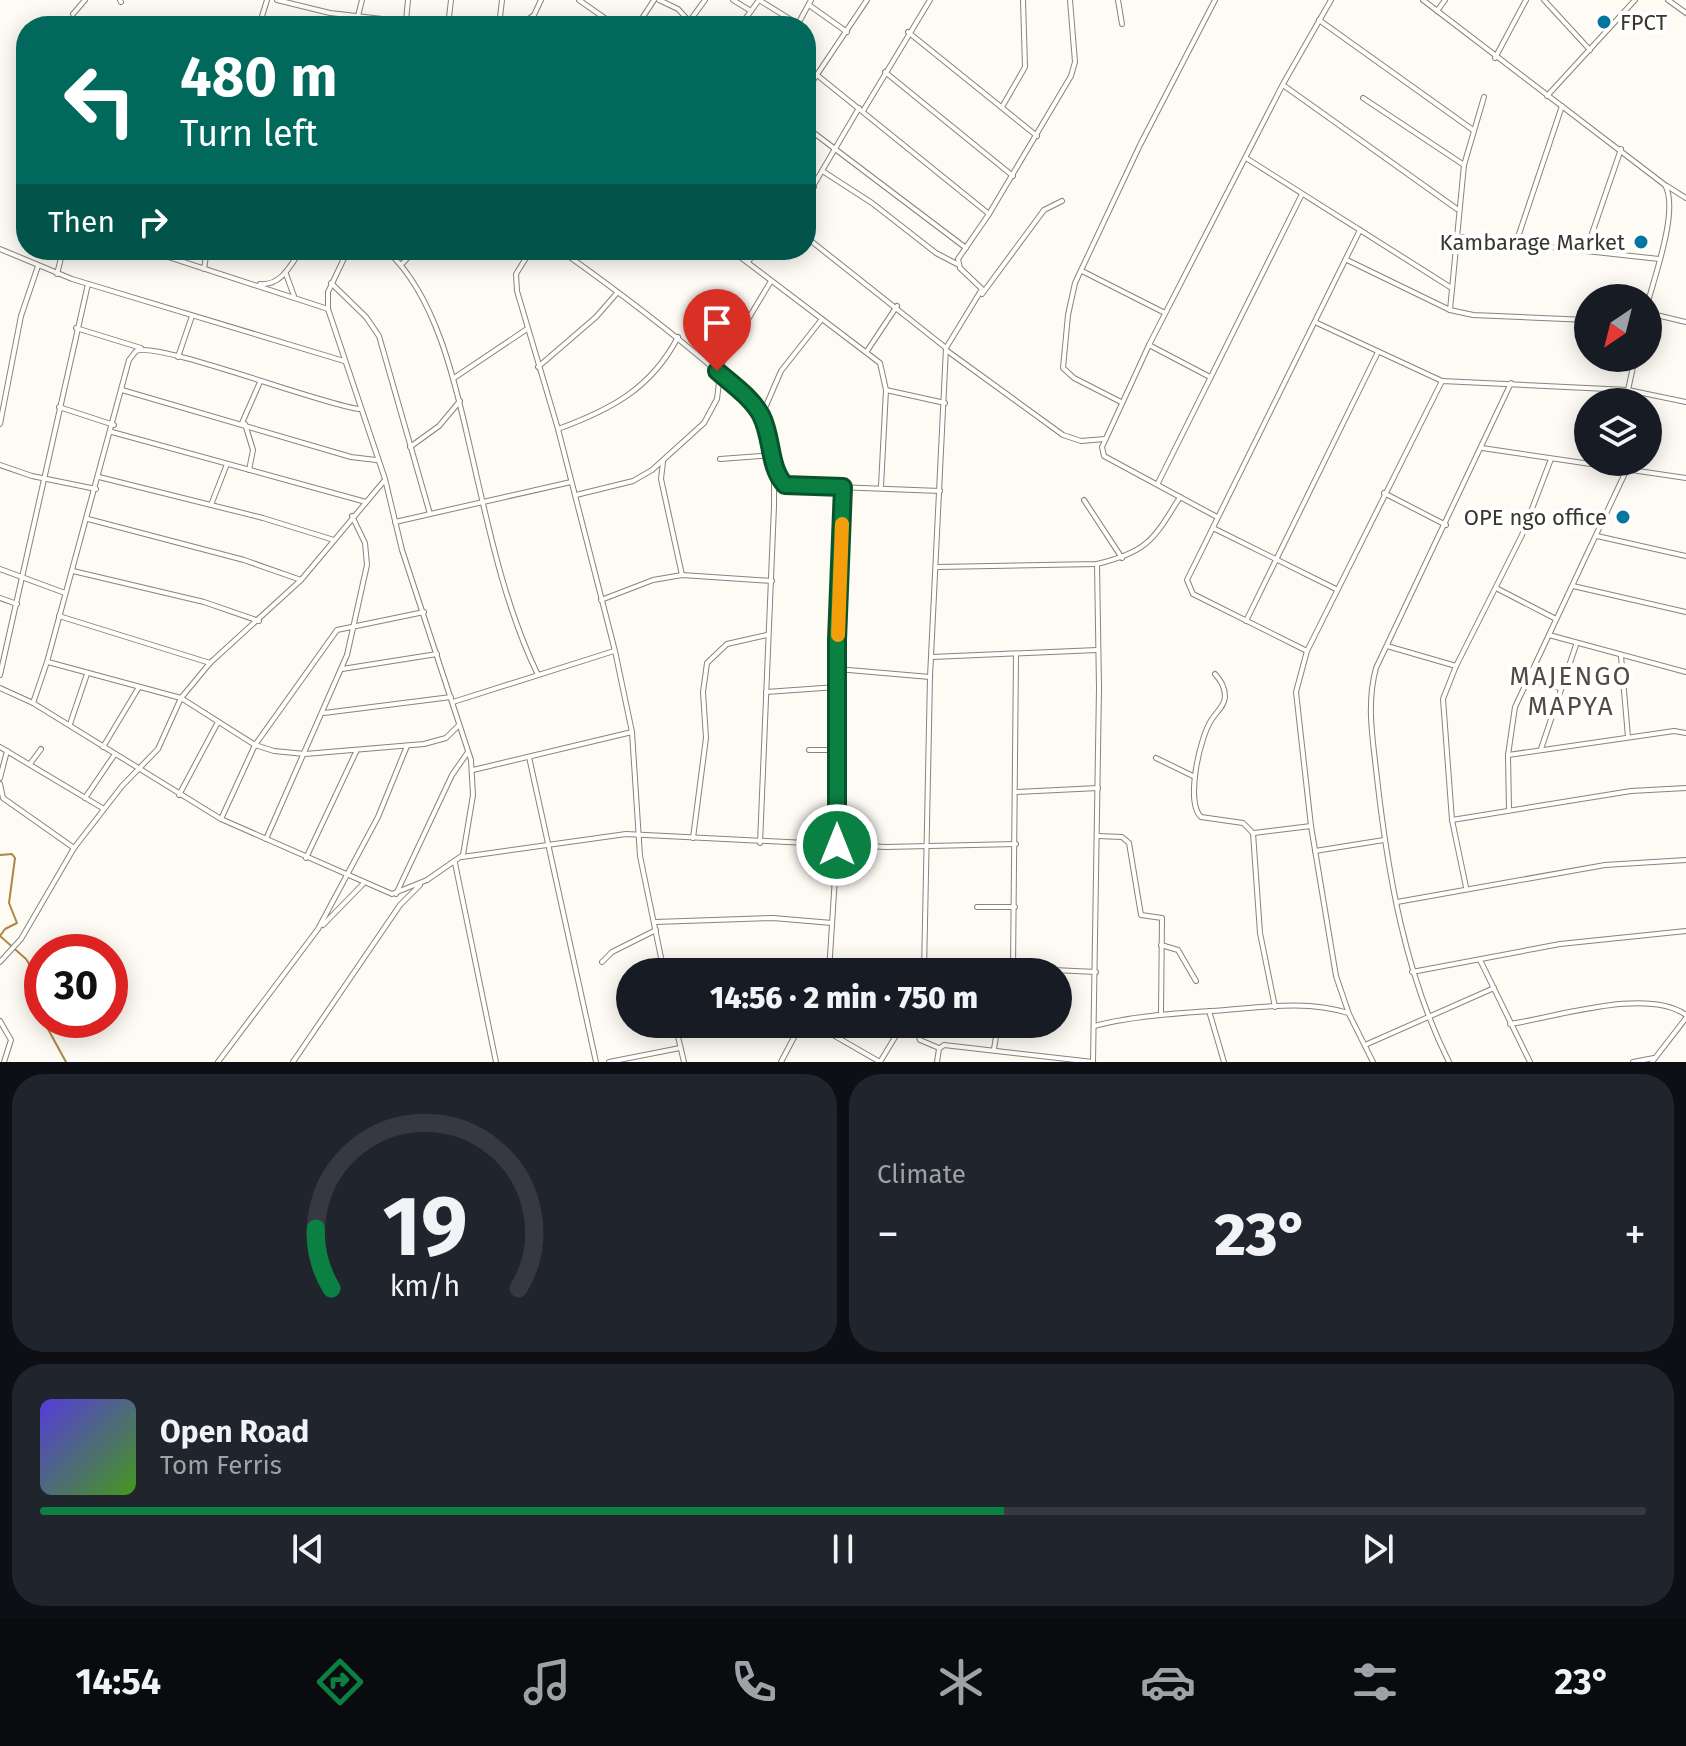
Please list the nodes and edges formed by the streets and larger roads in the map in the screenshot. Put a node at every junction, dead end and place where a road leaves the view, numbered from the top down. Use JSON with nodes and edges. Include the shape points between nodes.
{"nodes":[{"id":1,"x":85,"y":0,"type":"edge"},
{"id":2,"x":277,"y":0,"type":"edge"},
{"id":3,"x":362,"y":0,"type":"edge"},
{"id":4,"x":579,"y":0,"type":"edge"},
{"id":5,"x":657,"y":0,"type":"edge"},
{"id":6,"x":733,"y":0,"type":"edge"},
{"id":7,"x":867,"y":0,"type":"edge"},
{"id":8,"x":1023,"y":0,"type":"edge"},
{"id":9,"x":1070,"y":0,"type":"edge"},
{"id":10,"x":1118,"y":0,"type":"edge"},
{"id":11,"x":1215,"y":0,"type":"edge"},
{"id":12,"x":1331,"y":0,"type":"edge"},
{"id":13,"x":1423,"y":0,"type":"edge"},
{"id":14,"x":1445,"y":0,"type":"edge"},
{"id":15,"x":1526,"y":0,"type":"edge"},
{"id":16,"x":1544,"y":0,"type":"edge"},
{"id":17,"x":1634,"y":0,"type":"edge"},
{"id":18,"x":1668,"y":0,"type":"edge"},
{"id":19,"x":928,"y":1,"type":"edge"},
{"id":20,"x":810,"y":3,"type":"edge"},
{"id":21,"x":751,"y":11,"type":"junction"},
{"id":22,"x":1437,"y":12,"type":"junction"},
{"id":23,"x":1686,"y":13,"type":"edge"},
{"id":24,"x":73,"y":14,"type":"dead end"},
{"id":25,"x":358,"y":16,"type":"joint"},
{"id":26,"x":602,"y":16,"type":"edge"},
{"id":27,"x":645,"y":16,"type":"edge"},
{"id":28,"x":684,"y":16,"type":"edge"},
{"id":29,"x":747,"y":16,"type":"edge"},
{"id":30,"x":784,"y":16,"type":"edge"},
{"id":31,"x":1318,"y":19,"type":"junction"},
{"id":32,"x":1122,"y":24,"type":"dead end"},
{"id":33,"x":847,"y":32,"type":"junction"},
{"id":34,"x":908,"y":32,"type":"junction"},
{"id":35,"x":1590,"y":50,"type":"junction"},
{"id":36,"x":1495,"y":58,"type":"junction"},
{"id":37,"x":885,"y":72,"type":"junction"},
{"id":38,"x":817,"y":75,"type":"joint"},
{"id":39,"x":1283,"y":84,"type":"junction"},
{"id":40,"x":1547,"y":96,"type":"junction"},
{"id":41,"x":1484,"y":97,"type":"dead end"},
{"id":42,"x":1363,"y":98,"type":"dead end"},
{"id":43,"x":1562,"y":106,"type":"junction"},
{"id":44,"x":1002,"y":107,"type":"junction"},
{"id":45,"x":861,"y":109,"type":"junction"},
{"id":46,"x":1473,"y":130,"type":"junction"},
{"id":47,"x":816,"y":134,"type":"edge"},
{"id":48,"x":1037,"y":136,"type":"junction"},
{"id":49,"x":836,"y":148,"type":"junction"},
{"id":50,"x":1621,"y":149,"type":"junction"},
{"id":51,"x":1246,"y":158,"type":"junction"},
{"id":52,"x":1464,"y":165,"type":"junction"},
{"id":53,"x":824,"y":172,"type":"junction"},
{"id":54,"x":1013,"y":176,"type":"junction"},
{"id":55,"x":816,"y":184,"type":"edge"},
{"id":56,"x":1665,"y":185,"type":"junction"},
{"id":57,"x":1302,"y":194,"type":"junction"},
{"id":58,"x":1686,"y":198,"type":"edge"},
{"id":59,"x":1062,"y":201,"type":"dead end"},
{"id":60,"x":1457,"y":209,"type":"junction"},
{"id":61,"x":989,"y":214,"type":"junction"},
{"id":62,"x":1360,"y":230,"type":"junction"},
{"id":63,"x":1458,"y":237,"type":"junction"},
{"id":64,"x":1516,"y":243,"type":"junction"},
{"id":65,"x":816,"y":245,"type":"edge"},
{"id":66,"x":966,"y":248,"type":"junction"},
{"id":67,"x":1586,"y":251,"type":"junction"},
{"id":68,"x":1659,"y":259,"type":"junction"},
{"id":69,"x":25,"y":260,"type":"edge"},
{"id":70,"x":60,"y":260,"type":"edge"},
{"id":71,"x":177,"y":260,"type":"edge"},
{"id":72,"x":205,"y":260,"type":"edge"},
{"id":73,"x":294,"y":260,"type":"edge"},
{"id":74,"x":343,"y":260,"type":"edge"},
{"id":75,"x":397,"y":260,"type":"edge"},
{"id":76,"x":406,"y":260,"type":"edge"},
{"id":77,"x":526,"y":260,"type":"edge"},
{"id":78,"x":573,"y":260,"type":"edge"},
{"id":79,"x":745,"y":260,"type":"edge"},
{"id":80,"x":1347,"y":260,"type":"junction"},
{"id":81,"x":748,"y":262,"type":"joint"},
{"id":82,"x":402,"y":264,"type":"junction"},
{"id":83,"x":957,"y":264,"type":"junction"},
{"id":84,"x":38,"y":266,"type":"junction"},
{"id":85,"x":204,"y":269,"type":"junction"},
{"id":86,"x":1082,"y":271,"type":"junction"},
{"id":87,"x":285,"y":273,"type":"junction"},
{"id":88,"x":57,"y":274,"type":"junction"},
{"id":89,"x":771,"y":281,"type":"junction"},
{"id":90,"x":249,"y":283,"type":"junction"},
{"id":91,"x":331,"y":283,"type":"junction"},
{"id":92,"x":88,"y":284,"type":"junction"},
{"id":93,"x":1653,"y":284,"type":"edge"},
{"id":94,"x":1450,"y":287,"type":"junction"},
{"id":95,"x":617,"y":293,"type":"junction"},
{"id":96,"x":980,"y":296,"type":"junction"},
{"id":97,"x":295,"y":298,"type":"junction"},
{"id":98,"x":897,"y":306,"type":"junction"},
{"id":99,"x":328,"y":309,"type":"junction"},
{"id":100,"x":1450,"y":310,"type":"junction"},
{"id":101,"x":1166,"y":313,"type":"junction"},
{"id":102,"x":192,"y":316,"type":"junction"},
{"id":103,"x":1662,"y":316,"type":"edge"},
{"id":104,"x":822,"y":319,"type":"junction"},
{"id":105,"x":1574,"y":319,"type":"edge"},
{"id":106,"x":1316,"y":322,"type":"junction"},
{"id":107,"x":1686,"y":322,"type":"edge"},
{"id":108,"x":76,"y":328,"type":"junction"},
{"id":109,"x":527,"y":329,"type":"junction"},
{"id":110,"x":678,"y":337,"type":"junction"},
{"id":111,"x":1149,"y":345,"type":"junction"},
{"id":112,"x":141,"y":348,"type":"junction"},
{"id":113,"x":946,"y":349,"type":"junction"},
{"id":114,"x":867,"y":352,"type":"junction"},
{"id":115,"x":1378,"y":352,"type":"junction"},
{"id":116,"x":178,"y":357,"type":"junction"},
{"id":117,"x":344,"y":361,"type":"junction"},
{"id":118,"x":538,"y":367,"type":"junction"},
{"id":119,"x":718,"y":372,"type":"junction"},
{"id":120,"x":1210,"y":377,"type":"junction"},
{"id":121,"x":454,"y":378,"type":"junction"},
{"id":122,"x":1442,"y":381,"type":"junction"},
{"id":123,"x":260,"y":382,"type":"junction"},
{"id":124,"x":1511,"y":383,"type":"junction"},
{"id":125,"x":1595,"y":388,"type":"edge"},
{"id":126,"x":122,"y":390,"type":"junction"},
{"id":127,"x":886,"y":390,"type":"junction"},
{"id":128,"x":1662,"y":397,"type":"edge"},
{"id":129,"x":460,"y":401,"type":"junction"},
{"id":130,"x":1122,"y":402,"type":"junction"},
{"id":131,"x":1686,"y":402,"type":"edge"},
{"id":132,"x":945,"y":403,"type":"junction"},
{"id":133,"x":59,"y":407,"type":"junction"},
{"id":134,"x":359,"y":409,"type":"junction"},
{"id":135,"x":762,"y":417,"type":"junction"},
{"id":136,"x":0,"y":424,"type":"edge"},
{"id":137,"x":243,"y":424,"type":"junction"},
{"id":138,"x":113,"y":429,"type":"junction"},
{"id":139,"x":558,"y":429,"type":"junction"},
{"id":140,"x":1105,"y":439,"type":"junction"},
{"id":141,"x":410,"y":447,"type":"junction"},
{"id":142,"x":1482,"y":448,"type":"junction"},
{"id":143,"x":773,"y":455,"type":"junction"},
{"id":144,"x":720,"y":459,"type":"dead end"},
{"id":145,"x":1551,"y":459,"type":"junction"},
{"id":146,"x":376,"y":460,"type":"junction"},
{"id":147,"x":663,"y":460,"type":"junction"},
{"id":148,"x":1574,"y":462,"type":"edge"},
{"id":149,"x":227,"y":464,"type":"junction"},
{"id":150,"x":0,"y":465,"type":"edge"},
{"id":151,"x":249,"y":470,"type":"junction"},
{"id":152,"x":774,"y":471,"type":"junction"},
{"id":153,"x":1662,"y":474,"type":"edge"},
{"id":154,"x":1624,"y":476,"type":"edge"},
{"id":155,"x":99,"y":477,"type":"junction"},
{"id":156,"x":42,"y":478,"type":"junction"},
{"id":157,"x":1686,"y":478,"type":"edge"},
{"id":158,"x":385,"y":479,"type":"junction"},
{"id":159,"x":572,"y":482,"type":"junction"},
{"id":160,"x":1158,"y":483,"type":"junction"},
{"id":161,"x":881,"y":486,"type":"junction"},
{"id":162,"x":843,"y":487,"type":"junction"},
{"id":163,"x":96,"y":489,"type":"junction"},
{"id":164,"x":940,"y":491,"type":"junction"},
{"id":165,"x":1384,"y":493,"type":"junction"},
{"id":166,"x":576,"y":495,"type":"junction"},
{"id":167,"x":1180,"y":497,"type":"junction"},
{"id":168,"x":484,"y":500,"type":"junction"},
{"id":169,"x":1084,"y":500,"type":"dead end"},
{"id":170,"x":366,"y":502,"type":"junction"},
{"id":171,"x":211,"y":505,"type":"junction"},
{"id":172,"x":430,"y":514,"type":"junction"},
{"id":173,"x":352,"y":516,"type":"junction"},
{"id":174,"x":1217,"y":517,"type":"junction"},
{"id":175,"x":88,"y":519,"type":"junction"},
{"id":176,"x":395,"y":522,"type":"junction"},
{"id":177,"x":1446,"y":525,"type":"junction"},
{"id":178,"x":1212,"y":527,"type":"junction"},
{"id":179,"x":1597,"y":536,"type":"junction"},
{"id":180,"x":334,"y":540,"type":"junction"},
{"id":181,"x":1686,"y":556,"type":"edge"},
{"id":182,"x":1122,"y":558,"type":"junction"},
{"id":183,"x":1275,"y":560,"type":"junction"},
{"id":184,"x":1097,"y":564,"type":"junction"},
{"id":185,"x":936,"y":567,"type":"junction"},
{"id":186,"x":0,"y":569,"type":"edge"},
{"id":187,"x":72,"y":570,"type":"junction"},
{"id":188,"x":682,"y":575,"type":"junction"},
{"id":189,"x":23,"y":578,"type":"junction"},
{"id":190,"x":301,"y":580,"type":"junction"},
{"id":191,"x":772,"y":581,"type":"junction"},
{"id":192,"x":1573,"y":586,"type":"junction"},
{"id":193,"x":1496,"y":588,"type":"junction"},
{"id":194,"x":1336,"y":589,"type":"junction"},
{"id":195,"x":65,"y":593,"type":"junction"},
{"id":196,"x":0,"y":598,"type":"edge"},
{"id":197,"x":601,"y":600,"type":"junction"},
{"id":198,"x":17,"y":604,"type":"junction"},
{"id":199,"x":424,"y":612,"type":"junction"},
{"id":200,"x":1686,"y":612,"type":"edge"},
{"id":201,"x":59,"y":616,"type":"junction"},
{"id":202,"x":1556,"y":619,"type":"junction"},
{"id":203,"x":259,"y":621,"type":"junction"},
{"id":204,"x":1246,"y":621,"type":"junction"},
{"id":205,"x":353,"y":626,"type":"junction"},
{"id":206,"x":767,"y":635,"type":"junction"},
{"id":207,"x":1548,"y":635,"type":"junction"},
{"id":208,"x":1576,"y":644,"type":"junction"},
{"id":209,"x":1387,"y":646,"type":"junction"},
{"id":210,"x":1097,"y":650,"type":"junction"},
{"id":211,"x":615,"y":651,"type":"junction"},
{"id":212,"x":1307,"y":651,"type":"junction"},
{"id":213,"x":437,"y":654,"type":"junction"},
{"id":214,"x":1016,"y":654,"type":"junction"},
{"id":215,"x":1621,"y":656,"type":"junction"},
{"id":216,"x":932,"y":657,"type":"junction"},
{"id":217,"x":47,"y":662,"type":"junction"},
{"id":218,"x":210,"y":663,"type":"junction"},
{"id":219,"x":1456,"y":666,"type":"junction"},
{"id":220,"x":342,"y":669,"type":"junction"},
{"id":221,"x":837,"y":669,"type":"junction"},
{"id":222,"x":1686,"y":672,"type":"edge"},
{"id":223,"x":87,"y":674,"type":"junction"},
{"id":224,"x":1215,"y":674,"type":"dead end"},
{"id":225,"x":0,"y":675,"type":"edge"},
{"id":226,"x":538,"y":675,"type":"junction"},
{"id":227,"x":930,"y":677,"type":"junction"},
{"id":228,"x":1527,"y":678,"type":"junction"},
{"id":229,"x":139,"y":687,"type":"junction"},
{"id":230,"x":837,"y":687,"type":"junction"},
{"id":231,"x":0,"y":688,"type":"edge"},
{"id":232,"x":1559,"y":688,"type":"junction"},
{"id":233,"x":766,"y":692,"type":"junction"},
{"id":234,"x":181,"y":698,"type":"junction"},
{"id":235,"x":452,"y":700,"type":"junction"},
{"id":236,"x":33,"y":703,"type":"junction"},
{"id":237,"x":324,"y":713,"type":"junction"},
{"id":238,"x":218,"y":722,"type":"junction"},
{"id":239,"x":70,"y":724,"type":"junction"},
{"id":240,"x":459,"y":725,"type":"junction"},
{"id":241,"x":632,"y":732,"type":"junction"},
{"id":242,"x":1686,"y":733,"type":"edge"},
{"id":243,"x":1628,"y":737,"type":"junction"},
{"id":244,"x":255,"y":745,"type":"junction"},
{"id":245,"x":407,"y":746,"type":"junction"},
{"id":246,"x":0,"y":747,"type":"edge"},
{"id":247,"x":103,"y":747,"type":"junction"},
{"id":248,"x":41,"y":749,"type":"dead end"},
{"id":249,"x":1541,"y":749,"type":"junction"},
{"id":250,"x":809,"y":750,"type":"dead end"},
{"id":251,"x":837,"y":750,"type":"junction"},
{"id":252,"x":7,"y":751,"type":"junction"},
{"id":253,"x":356,"y":752,"type":"junction"},
{"id":254,"x":468,"y":752,"type":"junction"},
{"id":255,"x":115,"y":754,"type":"junction"},
{"id":256,"x":305,"y":754,"type":"junction"},
{"id":257,"x":1508,"y":755,"type":"junction"},
{"id":258,"x":529,"y":757,"type":"junction"},
{"id":259,"x":1156,"y":758,"type":"dead end"},
{"id":260,"x":30,"y":764,"type":"junction"},
{"id":261,"x":137,"y":768,"type":"junction"},
{"id":262,"x":473,"y":770,"type":"junction"},
{"id":263,"x":1195,"y":777,"type":"junction"},
{"id":264,"x":0,"y":781,"type":"edge"},
{"id":265,"x":1098,"y":788,"type":"junction"},
{"id":266,"x":1686,"y":788,"type":"edge"},
{"id":267,"x":1017,"y":792,"type":"junction"},
{"id":268,"x":179,"y":795,"type":"junction"},
{"id":269,"x":85,"y":798,"type":"junction"},
{"id":270,"x":104,"y":809,"type":"junction"},
{"id":271,"x":1509,"y":809,"type":"junction"},
{"id":272,"x":221,"y":819,"type":"junction"},
{"id":273,"x":1452,"y":820,"type":"junction"},
{"id":274,"x":1311,"y":826,"type":"junction"},
{"id":275,"x":1253,"y":833,"type":"junction"},
{"id":276,"x":638,"y":836,"type":"junction"},
{"id":277,"x":1098,"y":836,"type":"junction"},
{"id":278,"x":693,"y":839,"type":"junction"},
{"id":279,"x":266,"y":840,"type":"junction"},
{"id":280,"x":1384,"y":840,"type":"junction"},
{"id":281,"x":760,"y":843,"type":"junction"},
{"id":282,"x":547,"y":844,"type":"junction"},
{"id":283,"x":1016,"y":844,"type":"junction"},
{"id":284,"x":837,"y":845,"type":"junction"},
{"id":285,"x":929,"y":847,"type":"junction"},
{"id":286,"x":74,"y":848,"type":"junction"},
{"id":287,"x":1315,"y":851,"type":"junction"},
{"id":288,"x":462,"y":857,"type":"junction"},
{"id":289,"x":306,"y":858,"type":"junction"},
{"id":290,"x":1686,"y":860,"type":"edge"},
{"id":291,"x":455,"y":863,"type":"junction"},
{"id":292,"x":347,"y":877,"type":"junction"},
{"id":293,"x":427,"y":880,"type":"junction"},
{"id":294,"x":363,"y":884,"type":"junction"},
{"id":295,"x":1466,"y":887,"type":"junction"},
{"id":296,"x":396,"y":894,"type":"junction"},
{"id":297,"x":1397,"y":902,"type":"junction"},
{"id":298,"x":977,"y":907,"type":"dead end"},
{"id":299,"x":1015,"y":907,"type":"junction"},
{"id":300,"x":655,"y":922,"type":"junction"},
{"id":301,"x":832,"y":923,"type":"junction"},
{"id":302,"x":318,"y":929,"type":"junction"},
{"id":303,"x":656,"y":930,"type":"junction"},
{"id":304,"x":1686,"y":931,"type":"edge"},
{"id":305,"x":1161,"y":945,"type":"junction"},
{"id":306,"x":661,"y":958,"type":"edge"},
{"id":307,"x":830,"y":958,"type":"edge"},
{"id":308,"x":928,"y":958,"type":"edge"},
{"id":309,"x":1010,"y":958,"type":"edge"},
{"id":310,"x":1479,"y":960,"type":"junction"},
{"id":311,"x":0,"y":962,"type":"edge"},
{"id":312,"x":602,"y":962,"type":"dead end"},
{"id":313,"x":1072,"y":971,"type":"edge"},
{"id":314,"x":1096,"y":972,"type":"junction"},
{"id":315,"x":1412,"y":972,"type":"junction"},
{"id":316,"x":1196,"y":981,"type":"dead end"},
{"id":317,"x":1494,"y":988,"type":"junction"},
{"id":318,"x":1275,"y":1007,"type":"junction"},
{"id":319,"x":1209,"y":1011,"type":"junction"},
{"id":320,"x":1161,"y":1012,"type":"junction"},
{"id":321,"x":1349,"y":1014,"type":"junction"},
{"id":322,"x":1686,"y":1016,"type":"edge"},
{"id":323,"x":1428,"y":1020,"type":"junction"},
{"id":324,"x":0,"y":1021,"type":"edge"},
{"id":325,"x":1510,"y":1024,"type":"junction"},
{"id":326,"x":1094,"y":1026,"type":"junction"},
{"id":327,"x":678,"y":1038,"type":"edge"},
{"id":328,"x":794,"y":1038,"type":"edge"},
{"id":329,"x":838,"y":1038,"type":"edge"},
{"id":330,"x":895,"y":1038,"type":"edge"},
{"id":331,"x":919,"y":1038,"type":"edge"},
{"id":332,"x":996,"y":1038,"type":"edge"},
{"id":333,"x":1365,"y":1045,"type":"junction"},
{"id":334,"x":680,"y":1048,"type":"junction"},
{"id":335,"x":939,"y":1048,"type":"junction"},
{"id":336,"x":994,"y":1049,"type":"junction"},
{"id":337,"x":1653,"y":1060,"type":"edge"},
{"id":338,"x":4,"y":1062,"type":"edge"},
{"id":339,"x":218,"y":1062,"type":"edge"},
{"id":340,"x":293,"y":1062,"type":"edge"},
{"id":341,"x":496,"y":1062,"type":"edge"},
{"id":342,"x":596,"y":1062,"type":"edge"},
{"id":343,"x":609,"y":1062,"type":"edge"},
{"id":344,"x":684,"y":1062,"type":"edge"},
{"id":345,"x":781,"y":1062,"type":"edge"},
{"id":346,"x":880,"y":1062,"type":"edge"},
{"id":347,"x":937,"y":1062,"type":"edge"},
{"id":348,"x":1093,"y":1062,"type":"edge"},
{"id":349,"x":1224,"y":1062,"type":"edge"},
{"id":350,"x":1373,"y":1062,"type":"edge"},
{"id":351,"x":1449,"y":1062,"type":"edge"},
{"id":352,"x":1530,"y":1062,"type":"edge"},
{"id":353,"x":1633,"y":1062,"type":"edge"}],
"edges":[{"from":1,"to":24,"type":"street"},
{"from":2,"to":25,"type":"street"},
{"from":3,"to":25,"type":"street"},
{"from":4,"to":26,"type":"street"},
{"from":5,"to":27,"type":"street"},
{"from":5,"to":28,"type":"street"},
{"from":6,"to":21,"type":"street"},
{"from":7,"to":33,"type":"street"},
{"from":8,"to":44,"type":"street","via":[[1025,67]]},
{"from":9,"to":48,"type":"street","via":[[1073,70]]},
{"from":10,"to":32,"type":"street"},
{"from":11,"to":86,"type":"street"},
{"from":12,"to":31,"type":"street"},
{"from":13,"to":22,"type":"street"},
{"from":14,"to":22,"type":"street"},
{"from":15,"to":36,"type":"street"},
{"from":16,"to":35,"type":"street"},
{"from":17,"to":35,"type":"street"},
{"from":18,"to":23,"type":"street"},
{"from":19,"to":34,"type":"street"},
{"from":20,"to":33,"type":"street"},
{"from":21,"to":29,"type":"street"},
{"from":21,"to":30,"type":"street","via":[[759,0]]},
{"from":22,"to":36,"type":"street"},
{"from":31,"to":39,"type":"street"},
{"from":31,"to":46,"type":"street"},
{"from":33,"to":38,"type":"street"},
{"from":34,"to":37,"type":"street"},
{"from":34,"to":44,"type":"street"},
{"from":35,"to":40,"type":"street"},
{"from":36,"to":40,"type":"street"},
{"from":37,"to":45,"type":"street"},
{"from":37,"to":54,"type":"street"},
{"from":38,"to":45,"type":"street"},
{"from":39,"to":51,"type":"street"},
{"from":39,"to":60,"type":"street"},
{"from":40,"to":43,"type":"street"},
{"from":41,"to":46,"type":"street"},
{"from":42,"to":52,"type":"street"},
{"from":43,"to":50,"type":"street"},
{"from":43,"to":64,"type":"street"},
{"from":44,"to":48,"type":"street"},
{"from":45,"to":49,"type":"street"},
{"from":45,"to":61,"type":"street"},
{"from":46,"to":52,"type":"street"},
{"from":47,"to":49,"type":"street"},
{"from":48,"to":54,"type":"street"},
{"from":49,"to":53,"type":"street"},
{"from":49,"to":66,"type":"street"},
{"from":50,"to":56,"type":"street"},
{"from":50,"to":67,"type":"street"},
{"from":51,"to":57,"type":"street"},
{"from":51,"to":101,"type":"street"},
{"from":52,"to":60,"type":"street"},
{"from":53,"to":55,"type":"street"},
{"from":53,"to":83,"type":"street"},
{"from":54,"to":61,"type":"street"},
{"from":56,"to":58,"type":"street"},
{"from":56,"to":68,"type":"street","via":[[1670,202]]},
{"from":57,"to":62,"type":"street"},
{"from":57,"to":120,"type":"street"},
{"from":59,"to":96,"type":"street","via":[[1044,210]]},
{"from":60,"to":63,"type":"street"},
{"from":61,"to":66,"type":"street"},
{"from":62,"to":80,"type":"street"},
{"from":62,"to":94,"type":"street"},
{"from":63,"to":64,"type":"street"},
{"from":63,"to":94,"type":"street"},
{"from":64,"to":67,"type":"street"},
{"from":65,"to":98,"type":"street"},
{"from":66,"to":83,"type":"street"},
{"from":67,"to":68,"type":"street"},
{"from":68,"to":93,"type":"street"},
{"from":69,"to":84,"type":"street"},
{"from":70,"to":88,"type":"street"},
{"from":71,"to":85,"type":"street"},
{"from":72,"to":85,"type":"street"},
{"from":73,"to":87,"type":"street"},
{"from":74,"to":91,"type":"street"},
{"from":75,"to":82,"type":"street"},
{"from":76,"to":82,"type":"street"},
{"from":77,"to":109,"type":"street","via":[[515,281]]},
{"from":78,"to":95,"type":"street"},
{"from":79,"to":81,"type":"street"},
{"from":80,"to":100,"type":"street"},
{"from":80,"to":106,"type":"street"},
{"from":81,"to":89,"type":"street"},
{"from":82,"to":121,"type":"street"},
{"from":83,"to":96,"type":"street","via":[[980,284]]},
{"from":84,"to":88,"type":"street"},
{"from":84,"to":136,"type":"street","via":[[24,302]]},
{"from":85,"to":90,"type":"street"},
{"from":86,"to":101,"type":"street"},
{"from":86,"to":130,"type":"street","via":[[1068,315],[1063,368]]},
{"from":87,"to":90,"type":"street","via":[[270,285]]},
{"from":87,"to":97,"type":"street"},
{"from":88,"to":92,"type":"street"},
{"from":89,"to":104,"type":"street"},
{"from":89,"to":119,"type":"street"},
{"from":90,"to":97,"type":"street"},
{"from":91,"to":99,"type":"street"},
{"from":91,"to":141,"type":"street","via":[[375,327],[397,387]]},
{"from":92,"to":102,"type":"street"},
{"from":92,"to":108,"type":"street"},
{"from":94,"to":100,"type":"street"},
{"from":95,"to":110,"type":"street"},
{"from":95,"to":118,"type":"street"},
{"from":96,"to":113,"type":"street"},
{"from":97,"to":99,"type":"street"},
{"from":98,"to":113,"type":"street"},
{"from":98,"to":114,"type":"street"},
{"from":99,"to":117,"type":"street"},
{"from":100,"to":105,"type":"street"},
{"from":101,"to":111,"type":"street"},
{"from":102,"to":116,"type":"street"},
{"from":102,"to":117,"type":"street"},
{"from":103,"to":107,"type":"street"},
{"from":104,"to":114,"type":"street"},
{"from":104,"to":135,"type":"street","via":[[781,371]]},
{"from":106,"to":115,"type":"street"},
{"from":106,"to":174,"type":"street"},
{"from":108,"to":112,"type":"street"},
{"from":108,"to":133,"type":"street"},
{"from":109,"to":118,"type":"street"},
{"from":109,"to":121,"type":"street"},
{"from":110,"to":119,"type":"street"},
{"from":110,"to":139,"type":"street","via":[[619,405]]},
{"from":111,"to":120,"type":"street"},
{"from":111,"to":130,"type":"street"},
{"from":112,"to":116,"type":"street"},
{"from":112,"to":126,"type":"street","via":[[130,357]]},
{"from":113,"to":132,"type":"street"},
{"from":113,"to":140,"type":"street","via":[[1063,435],[1081,441]]},
{"from":114,"to":127,"type":"street","via":[[884,371]]},
{"from":115,"to":122,"type":"street"},
{"from":115,"to":183,"type":"street"},
{"from":116,"to":123,"type":"street"},
{"from":117,"to":134,"type":"street"},
{"from":118,"to":139,"type":"street"},
{"from":119,"to":135,"type":"street"},
{"from":119,"to":147,"type":"street","via":[[717,399],[710,414]]},
{"from":120,"to":160,"type":"street"},
{"from":121,"to":129,"type":"street"},
{"from":122,"to":124,"type":"street"},
{"from":122,"to":165,"type":"street"},
{"from":123,"to":134,"type":"street"},
{"from":123,"to":137,"type":"street"},
{"from":124,"to":125,"type":"street"},
{"from":124,"to":142,"type":"street"},
{"from":126,"to":137,"type":"street"},
{"from":126,"to":138,"type":"street"},
{"from":127,"to":132,"type":"street"},
{"from":127,"to":161,"type":"street"},
{"from":128,"to":131,"type":"street"},
{"from":129,"to":141,"type":"street","via":[[439,426]]},
{"from":129,"to":168,"type":"street"},
{"from":130,"to":140,"type":"street"},
{"from":132,"to":164,"type":"street"},
{"from":133,"to":138,"type":"street"},
{"from":133,"to":156,"type":"street"},
{"from":134,"to":146,"type":"street"},
{"from":135,"to":143,"type":"street"},
{"from":137,"to":146,"type":"street"},
{"from":137,"to":151,"type":"street","via":[[253,450]]},
{"from":138,"to":149,"type":"street"},
{"from":138,"to":155,"type":"street"},
{"from":139,"to":159,"type":"street"},
{"from":140,"to":160,"type":"street","via":[[1104,456]]},
{"from":141,"to":172,"type":"street"},
{"from":142,"to":145,"type":"street"},
{"from":142,"to":177,"type":"street"},
{"from":143,"to":144,"type":"street"},
{"from":143,"to":152,"type":"street"},
{"from":145,"to":148,"type":"street"},
{"from":145,"to":193,"type":"street"},
{"from":146,"to":158,"type":"street"},
{"from":147,"to":166,"type":"street","via":[[633,481]]},
{"from":147,"to":188,"type":"street","via":[[661,479]]},
{"from":149,"to":151,"type":"street"},
{"from":149,"to":171,"type":"street"},
{"from":150,"to":156,"type":"street"},
{"from":151,"to":170,"type":"street"},
{"from":152,"to":162,"type":"street","via":[[791,486]]},
{"from":152,"to":191,"type":"street"},
{"from":153,"to":157,"type":"street"},
{"from":154,"to":179,"type":"street"},
{"from":155,"to":163,"type":"street"},
{"from":155,"to":171,"type":"street"},
{"from":156,"to":163,"type":"street"},
{"from":156,"to":189,"type":"street"},
{"from":158,"to":170,"type":"street"},
{"from":158,"to":176,"type":"street"},
{"from":159,"to":166,"type":"street"},
{"from":159,"to":168,"type":"street"},
{"from":160,"to":167,"type":"street"},
{"from":161,"to":162,"type":"street"},
{"from":161,"to":164,"type":"street"},
{"from":162,"to":221,"type":"street"},
{"from":163,"to":175,"type":"street"},
{"from":164,"to":185,"type":"street"},
{"from":165,"to":177,"type":"street"},
{"from":165,"to":194,"type":"street"},
{"from":166,"to":197,"type":"street"},
{"from":167,"to":174,"type":"street"},
{"from":167,"to":182,"type":"street","via":[[1147,546]]},
{"from":168,"to":172,"type":"street"},
{"from":168,"to":226,"type":"street","via":[[502,579]]},
{"from":169,"to":182,"type":"street"},
{"from":170,"to":173,"type":"street"},
{"from":171,"to":180,"type":"street"},
{"from":172,"to":176,"type":"street"},
{"from":173,"to":180,"type":"street"},
{"from":173,"to":205,"type":"street","via":[[367,559]]},
{"from":174,"to":178,"type":"street"},
{"from":175,"to":187,"type":"street"},
{"from":175,"to":190,"type":"street"},
{"from":176,"to":199,"type":"street"},
{"from":177,"to":209,"type":"street"},
{"from":178,"to":183,"type":"street"},
{"from":178,"to":204,"type":"street","via":[[1189,571],[1188,587]]},
{"from":179,"to":181,"type":"street"},
{"from":179,"to":192,"type":"street"},
{"from":180,"to":190,"type":"street"},
{"from":182,"to":184,"type":"street"},
{"from":183,"to":194,"type":"street"},
{"from":183,"to":204,"type":"street"},
{"from":184,"to":185,"type":"street"},
{"from":184,"to":210,"type":"street"},
{"from":185,"to":216,"type":"street"},
{"from":186,"to":189,"type":"street"},
{"from":187,"to":195,"type":"street"},
{"from":187,"to":203,"type":"street","via":[[216,605]]},
{"from":188,"to":191,"type":"street"},
{"from":188,"to":197,"type":"street"},
{"from":189,"to":195,"type":"street"},
{"from":189,"to":198,"type":"street"},
{"from":190,"to":203,"type":"street"},
{"from":191,"to":206,"type":"street"},
{"from":192,"to":200,"type":"street"},
{"from":192,"to":202,"type":"street"},
{"from":193,"to":202,"type":"street"},
{"from":193,"to":219,"type":"street"},
{"from":194,"to":212,"type":"street"},
{"from":195,"to":201,"type":"street"},
{"from":196,"to":198,"type":"street"},
{"from":197,"to":211,"type":"street"},
{"from":198,"to":225,"type":"street"},
{"from":199,"to":205,"type":"street"},
{"from":199,"to":213,"type":"street"},
{"from":201,"to":217,"type":"street"},
{"from":201,"to":218,"type":"street"},
{"from":202,"to":207,"type":"street"},
{"from":203,"to":218,"type":"street"},
{"from":204,"to":212,"type":"street"},
{"from":205,"to":220,"type":"street"},
{"from":205,"to":244,"type":"street","via":[[337,630]]},
{"from":206,"to":233,"type":"street"},
{"from":206,"to":278,"type":"street","via":[[727,644],[707,663],[706,738]]},
{"from":207,"to":208,"type":"street"},
{"from":207,"to":228,"type":"street"},
{"from":208,"to":215,"type":"street"},
{"from":208,"to":232,"type":"street"},
{"from":209,"to":219,"type":"street"},
{"from":209,"to":280,"type":"street","via":[[1370,700]]},
{"from":210,"to":214,"type":"street"},
{"from":210,"to":265,"type":"street"},
{"from":211,"to":226,"type":"street"},
{"from":211,"to":241,"type":"street"},
{"from":212,"to":274,"type":"street","via":[[1296,692]]},
{"from":213,"to":220,"type":"street"},
{"from":213,"to":235,"type":"street"},
{"from":214,"to":216,"type":"street"},
{"from":214,"to":267,"type":"street"},
{"from":215,"to":222,"type":"street"},
{"from":215,"to":243,"type":"street"},
{"from":216,"to":227,"type":"street"},
{"from":217,"to":223,"type":"street"},
{"from":217,"to":236,"type":"street"},
{"from":218,"to":234,"type":"street"},
{"from":219,"to":273,"type":"street","via":[[1442,712]]},
{"from":220,"to":237,"type":"street"},
{"from":221,"to":227,"type":"street"},
{"from":221,"to":230,"type":"street"},
{"from":223,"to":229,"type":"street"},
{"from":223,"to":239,"type":"street"},
{"from":224,"to":263,"type":"street","via":[[1225,690],[1223,703],[1210,722]]},
{"from":226,"to":235,"type":"street"},
{"from":227,"to":285,"type":"street"},
{"from":228,"to":232,"type":"street"},
{"from":228,"to":257,"type":"street","via":[[1515,707]]},
{"from":229,"to":234,"type":"street"},
{"from":229,"to":247,"type":"street"},
{"from":230,"to":233,"type":"street"},
{"from":230,"to":251,"type":"street"},
{"from":231,"to":236,"type":"street"},
{"from":232,"to":249,"type":"street"},
{"from":233,"to":281,"type":"street"},
{"from":234,"to":238,"type":"street"},
{"from":234,"to":261,"type":"street","via":[[158,749]]},
{"from":235,"to":237,"type":"street"},
{"from":235,"to":240,"type":"street"},
{"from":236,"to":239,"type":"street"},
{"from":237,"to":256,"type":"street"},
{"from":238,"to":244,"type":"street"},
{"from":238,"to":268,"type":"street"},
{"from":239,"to":247,"type":"street"},
{"from":240,"to":245,"type":"street","via":[[441,741]]},
{"from":240,"to":254,"type":"street"},
{"from":241,"to":258,"type":"street"},
{"from":241,"to":276,"type":"street"},
{"from":242,"to":243,"type":"street"},
{"from":243,"to":249,"type":"street"},
{"from":244,"to":256,"type":"street"},
{"from":244,"to":272,"type":"street"},
{"from":245,"to":253,"type":"street"},
{"from":245,"to":292,"type":"street"},
{"from":246,"to":252,"type":"street"},
{"from":247,"to":255,"type":"street"},
{"from":248,"to":260,"type":"street"},
{"from":249,"to":257,"type":"street"},
{"from":250,"to":251,"type":"street"},
{"from":251,"to":284,"type":"street"},
{"from":252,"to":260,"type":"street"},
{"from":252,"to":264,"type":"street"},
{"from":253,"to":256,"type":"street"},
{"from":253,"to":289,"type":"street"},
{"from":254,"to":262,"type":"street"},
{"from":254,"to":296,"type":"street"},
{"from":255,"to":261,"type":"street"},
{"from":255,"to":269,"type":"street"},
{"from":256,"to":279,"type":"street"},
{"from":257,"to":271,"type":"street"},
{"from":258,"to":262,"type":"street"},
{"from":258,"to":282,"type":"street"},
{"from":259,"to":263,"type":"street"},
{"from":260,"to":269,"type":"street"},
{"from":261,"to":268,"type":"street"},
{"from":261,"to":270,"type":"street"},
{"from":262,"to":288,"type":"street"},
{"from":263,"to":275,"type":"street","via":[[1197,814],[1243,823]]},
{"from":264,"to":286,"type":"street","via":[[3,798]]},
{"from":265,"to":267,"type":"street"},
{"from":265,"to":277,"type":"street"},
{"from":266,"to":271,"type":"street"},
{"from":267,"to":283,"type":"street"},
{"from":268,"to":272,"type":"street"},
{"from":269,"to":270,"type":"street"},
{"from":270,"to":286,"type":"street"},
{"from":271,"to":273,"type":"street"},
{"from":272,"to":279,"type":"street"},
{"from":273,"to":295,"type":"street"},
{"from":274,"to":275,"type":"street"},
{"from":274,"to":287,"type":"street"},
{"from":275,"to":318,"type":"street","via":[[1260,933]]},
{"from":276,"to":278,"type":"street"},
{"from":276,"to":282,"type":"street"},
{"from":276,"to":300,"type":"street"},
{"from":277,"to":305,"type":"street","via":[[1122,837],[1129,843],[1141,915],[1162,917]]},
{"from":277,"to":314,"type":"street"},
{"from":278,"to":281,"type":"street"},
{"from":279,"to":289,"type":"street"},
{"from":280,"to":287,"type":"street"},
{"from":280,"to":297,"type":"street"},
{"from":281,"to":284,"type":"street"},
{"from":282,"to":288,"type":"street"},
{"from":282,"to":342,"type":"street"},
{"from":283,"to":285,"type":"street"},
{"from":283,"to":299,"type":"street"},
{"from":284,"to":285,"type":"street"},
{"from":284,"to":301,"type":"street"},
{"from":285,"to":308,"type":"street"},
{"from":286,"to":311,"type":"street","via":[[25,932]]},
{"from":287,"to":321,"type":"street","via":[[1336,976]]},
{"from":288,"to":291,"type":"street"},
{"from":289,"to":292,"type":"street"},
{"from":290,"to":295,"type":"street","via":[[1605,865]]},
{"from":291,"to":293,"type":"street"},
{"from":291,"to":341,"type":"street"},
{"from":292,"to":294,"type":"street"},
{"from":292,"to":302,"type":"street"},
{"from":293,"to":296,"type":"street"},
{"from":293,"to":340,"type":"street","via":[[400,905]]},
{"from":294,"to":296,"type":"street"},
{"from":294,"to":302,"type":"street"},
{"from":295,"to":297,"type":"street"},
{"from":297,"to":315,"type":"street"},
{"from":298,"to":299,"type":"street"},
{"from":299,"to":309,"type":"street"},
{"from":300,"to":301,"type":"street","via":[[773,918]]},
{"from":300,"to":303,"type":"street"},
{"from":301,"to":307,"type":"street"},
{"from":302,"to":339,"type":"street"},
{"from":303,"to":306,"type":"street"},
{"from":303,"to":312,"type":"street"},
{"from":304,"to":310,"type":"street","via":[[1606,937]]},
{"from":305,"to":316,"type":"street","via":[[1178,950]]},
{"from":305,"to":320,"type":"street"},
{"from":310,"to":315,"type":"street"},
{"from":310,"to":317,"type":"street"},
{"from":313,"to":314,"type":"street"},
{"from":314,"to":326,"type":"street"},
{"from":315,"to":323,"type":"street"},
{"from":317,"to":323,"type":"street"},
{"from":317,"to":325,"type":"street"},
{"from":318,"to":319,"type":"street"},
{"from":318,"to":321,"type":"street","via":[[1316,1004]]},
{"from":319,"to":320,"type":"street"},
{"from":319,"to":349,"type":"street"},
{"from":320,"to":326,"type":"street"},
{"from":321,"to":333,"type":"street"},
{"from":322,"to":325,"type":"street","via":[[1661,1003],[1638,1002]]},
{"from":322,"to":337,"type":"street"},
{"from":323,"to":333,"type":"street"},
{"from":323,"to":351,"type":"street"},
{"from":324,"to":338,"type":"street","via":[[11,1040]]},
{"from":325,"to":352,"type":"street"},
{"from":326,"to":348,"type":"street"},
{"from":327,"to":334,"type":"street"},
{"from":328,"to":345,"type":"street"},
{"from":329,"to":346,"type":"street"},
{"from":330,"to":346,"type":"street"},
{"from":331,"to":335,"type":"street"},
{"from":332,"to":336,"type":"street"},
{"from":333,"to":350,"type":"street"},
{"from":334,"to":343,"type":"street"},
{"from":334,"to":344,"type":"street"},
{"from":335,"to":336,"type":"street"},
{"from":335,"to":347,"type":"street"},
{"from":336,"to":348,"type":"street"},
{"from":337,"to":353,"type":"street"}]}
